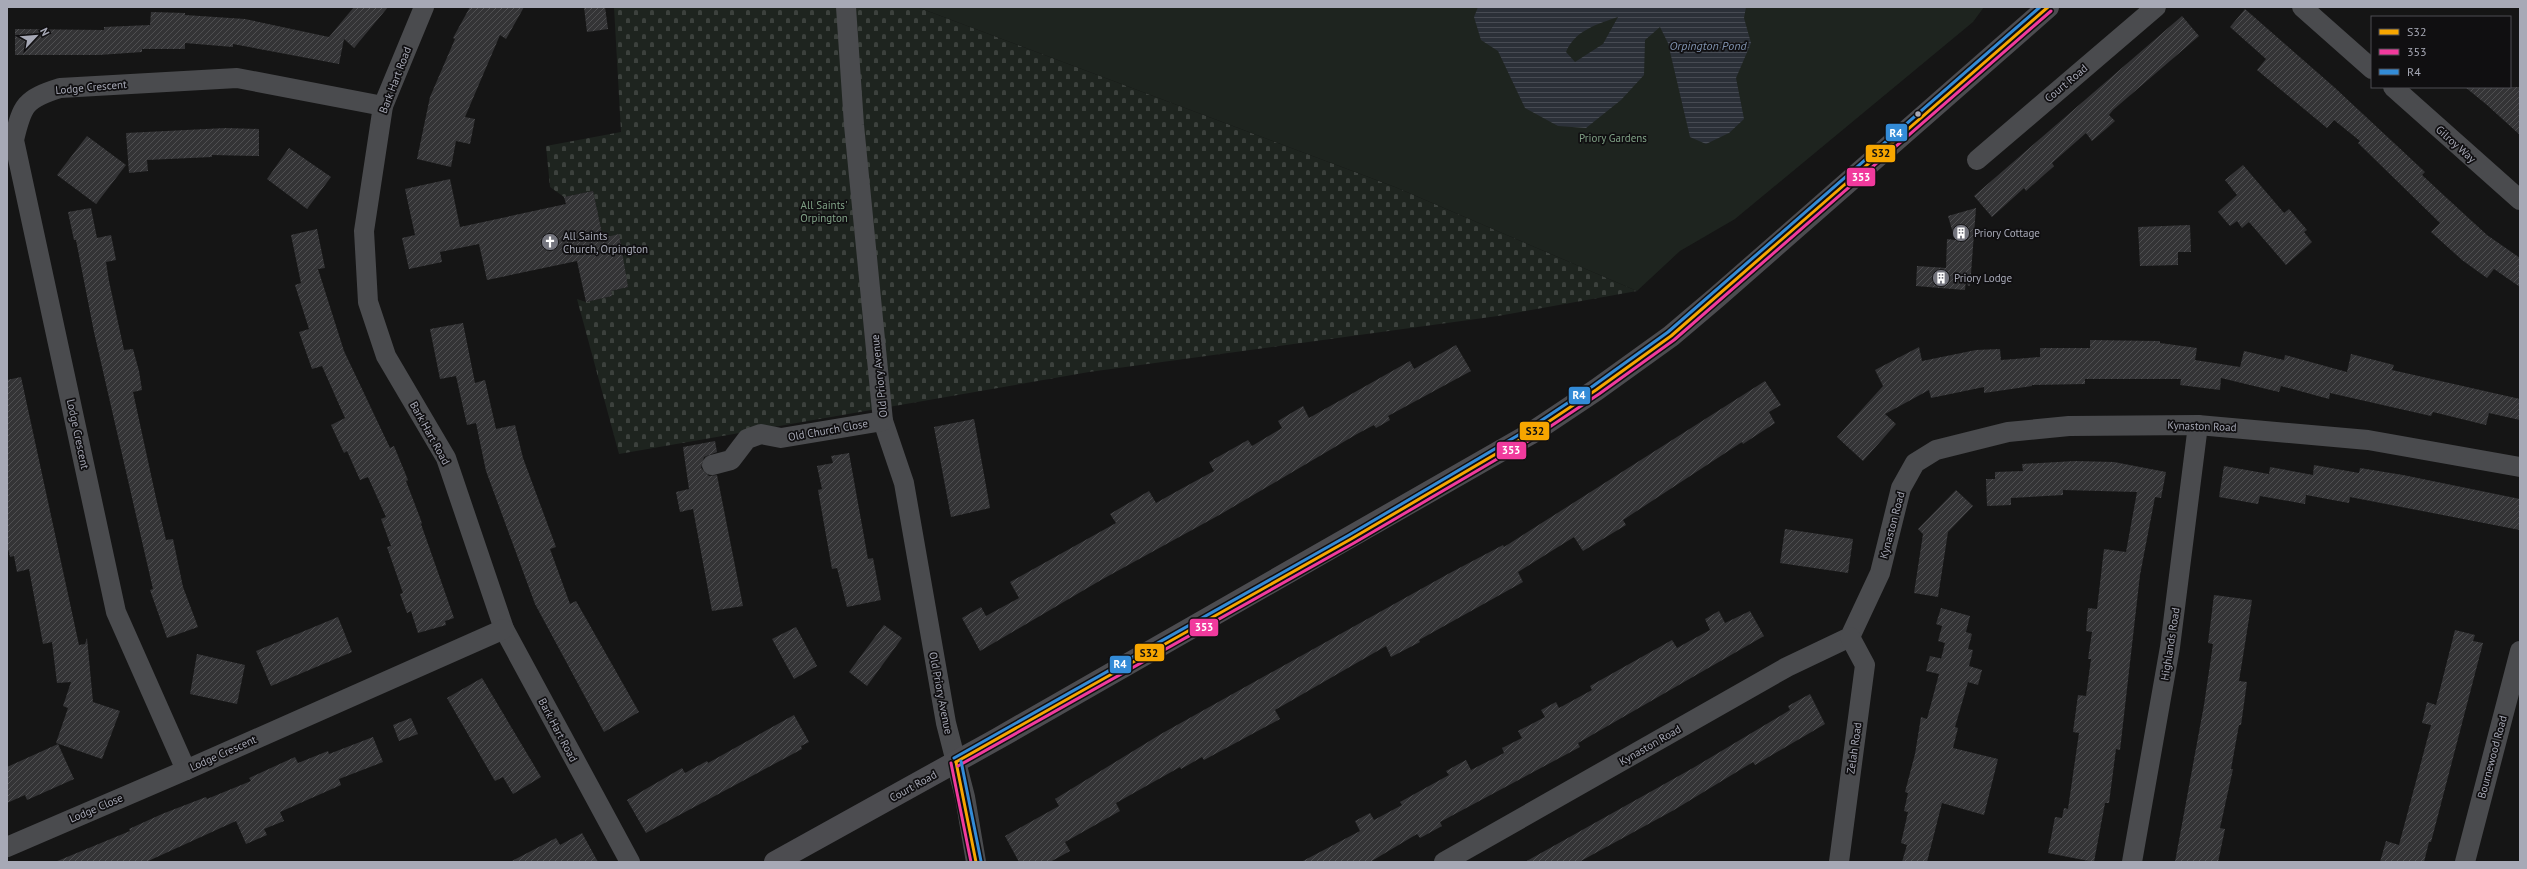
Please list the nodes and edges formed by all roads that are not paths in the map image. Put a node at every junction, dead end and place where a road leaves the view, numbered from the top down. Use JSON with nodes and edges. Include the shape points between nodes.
{"nodes":[{"id":1,"x":424,"y":7,"type":"edge"},
{"id":2,"x":846,"y":7,"type":"edge"},
{"id":3,"x":2027,"y":7,"type":"edge"},
{"id":4,"x":2048,"y":7,"type":"edge"},
{"id":5,"x":2156,"y":7,"type":"edge"},
{"id":6,"x":2302,"y":7,"type":"edge"},
{"id":7,"x":2020,"y":31,"type":"junction"},
{"id":8,"x":2371,"y":68,"type":"edge"},
{"id":9,"x":2394,"y":88,"type":"edge"},
{"id":10,"x":383,"y":106,"type":"junction"},
{"id":11,"x":1977,"y":160,"type":"dead end"},
{"id":12,"x":2520,"y":200,"type":"edge"},
{"id":13,"x":883,"y":421,"type":"junction"},
{"id":14,"x":2198,"y":425,"type":"junction"},
{"id":15,"x":712,"y":465,"type":"dead end"},
{"id":16,"x":2520,"y":467,"type":"edge"},
{"id":17,"x":504,"y":629,"type":"junction"},
{"id":18,"x":1850,"y":637,"type":"junction"},
{"id":19,"x":2520,"y":651,"type":"edge"},
{"id":20,"x":956,"y":762,"type":"junction"},
{"id":21,"x":186,"y":770,"type":"junction"},
{"id":22,"x":7,"y":847,"type":"edge"},
{"id":23,"x":630,"y":862,"type":"edge"},
{"id":24,"x":775,"y":862,"type":"edge"},
{"id":25,"x":976,"y":862,"type":"edge"},
{"id":26,"x":1444,"y":862,"type":"edge"},
{"id":27,"x":1838,"y":862,"type":"edge"},
{"id":28,"x":2132,"y":862,"type":"edge"},
{"id":29,"x":2464,"y":862,"type":"edge"}],
"edges":[{"from":1,"to":10,"type":"street","name":"Bark Hart Road"},
{"from":2,"to":13,"type":"street","name":"Old Priory Avenue","via":[[855,133]]},
{"from":3,"to":7,"type":"main road"},
{"from":4,"to":7,"type":"main road","name":"Court Road"},
{"from":5,"to":11,"type":"street","name":"Court Road"},
{"from":6,"to":8,"type":"street"},
{"from":7,"to":20,"type":"main road","name":"Court Road","via":[[1717,297],[1670,336],[1596,390],[1530,434],[1372,527]]},
{"from":9,"to":12,"type":"street","name":"Gilroy Way"},
{"from":10,"to":17,"type":"street","name":"Bark Hart Road","via":[[364,230],[368,302],[386,356],[446,458]]},
{"from":10,"to":21,"type":"street","name":"Lodge Crescent","via":[[237,78],[60,88],[36,95],[20,112],[14,140],[116,612]]},
{"from":13,"to":15,"type":"street","name":"Old Church Close","via":[[781,438],[761,434],[748,439],[731,460]]},
{"from":13,"to":20,"type":"street","name":"Old Priory Avenue","via":[[904,483],[946,723]]},
{"from":14,"to":16,"type":"street","name":"Kynaston Road","via":[[2368,440]]},
{"from":14,"to":18,"type":"street","name":"Kynaston Road","via":[[2062,427],[2008,432],[1936,450],[1915,463],[1901,488],[1880,573]]},
{"from":14,"to":28,"type":"street","name":"Highlands Road","via":[[2170,647]]},
{"from":17,"to":21,"type":"street","name":"Lodge Crescent"},
{"from":17,"to":23,"type":"street","name":"Bark Hart Road"},
{"from":18,"to":26,"type":"street","name":"Kynaston Road","via":[[1787,667]]},
{"from":18,"to":27,"type":"street","name":"Zelah Road","via":[[1865,665]]},
{"from":19,"to":29,"type":"street","name":"Bournewood Road"},
{"from":20,"to":24,"type":"main road","name":"Court Road"},
{"from":20,"to":25,"type":"street","name":"Old Priory Avenue"},
{"from":21,"to":22,"type":"street","name":"Lodge Close"}]}
